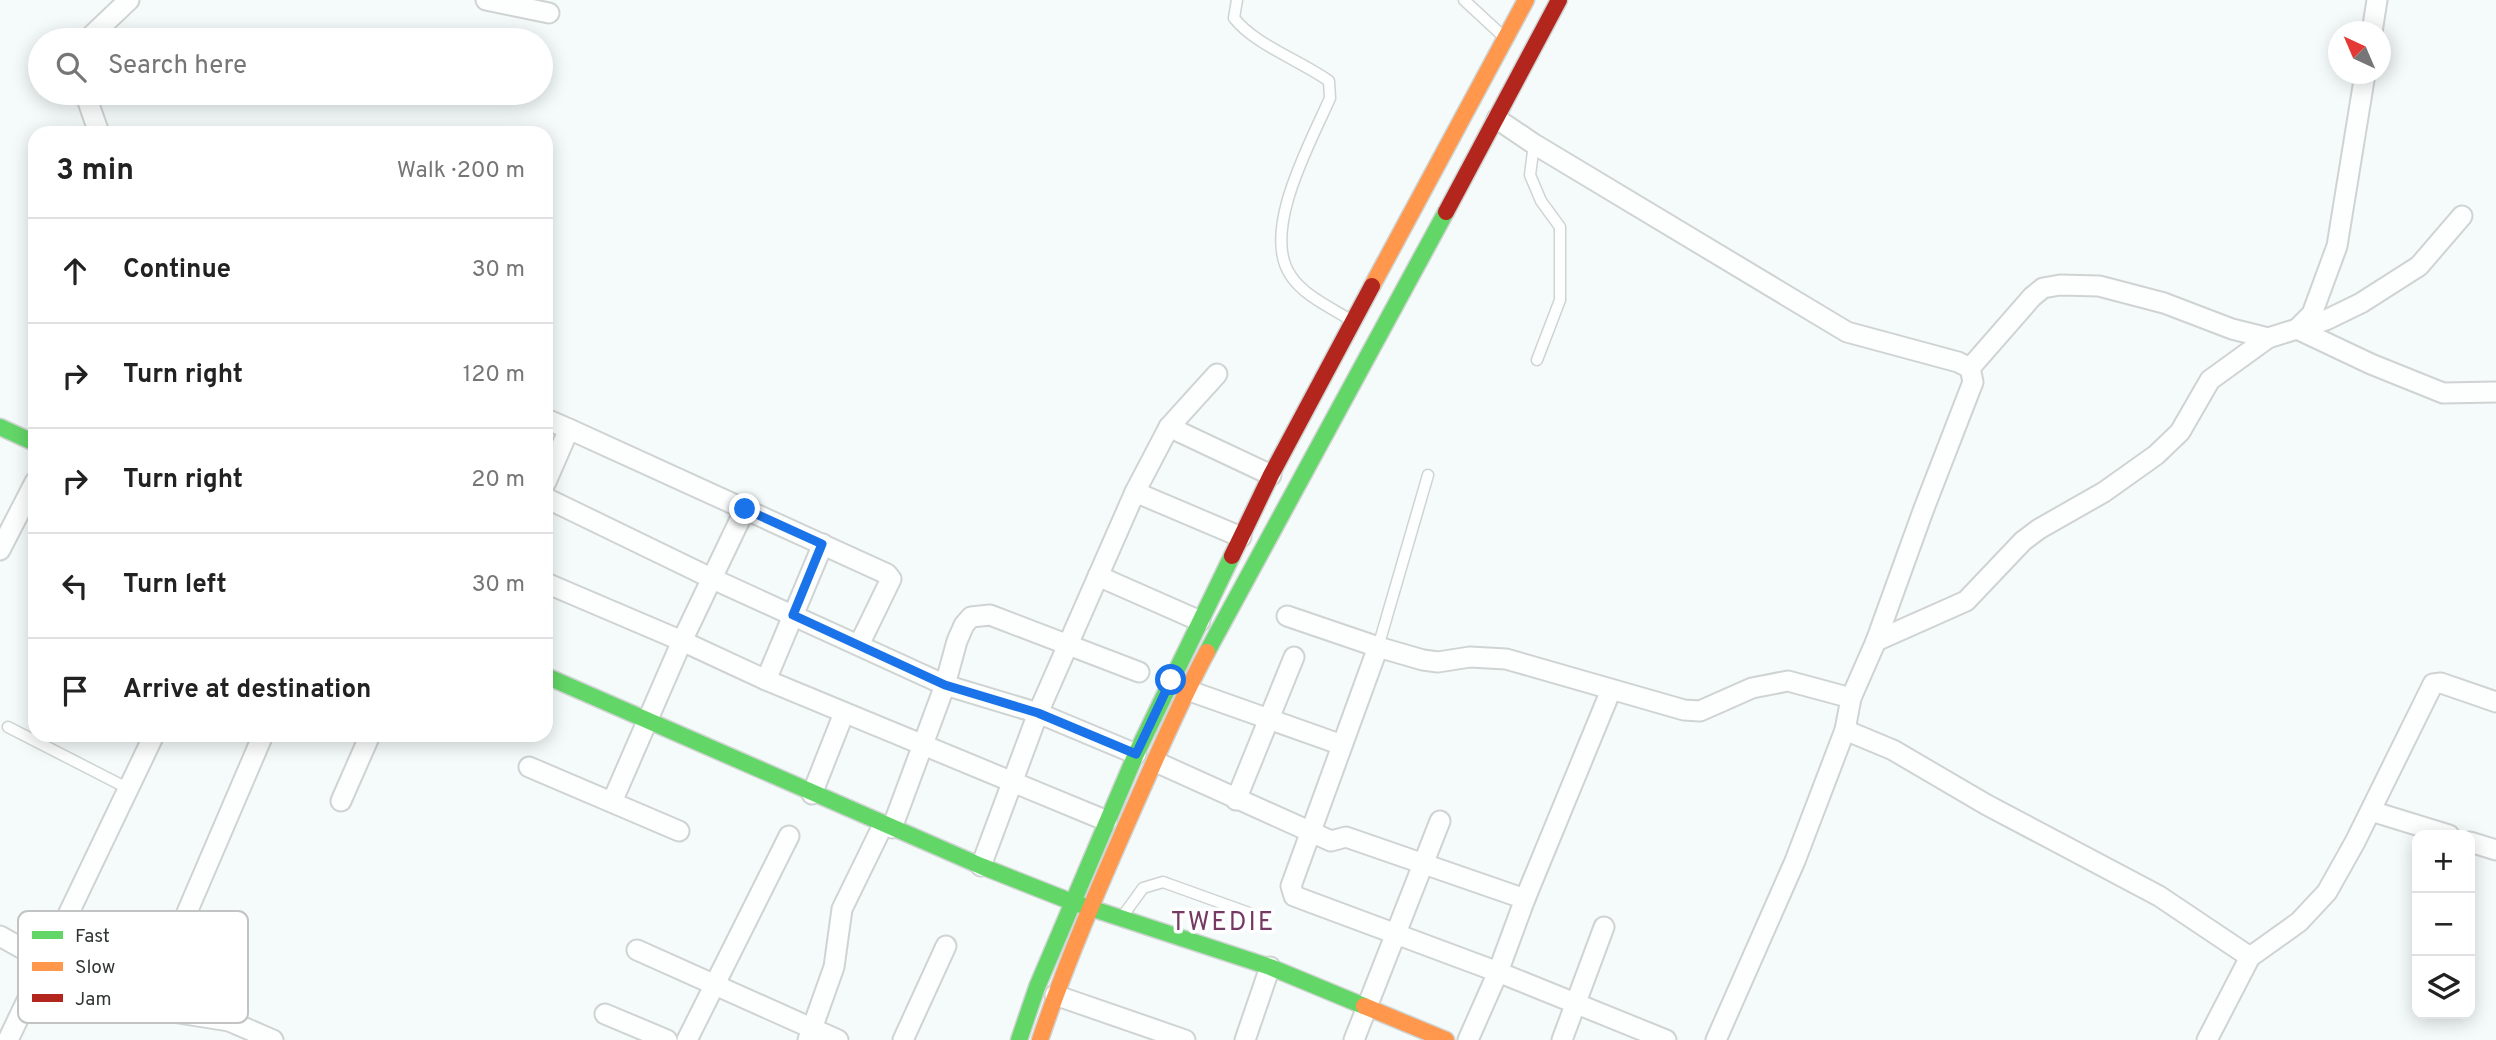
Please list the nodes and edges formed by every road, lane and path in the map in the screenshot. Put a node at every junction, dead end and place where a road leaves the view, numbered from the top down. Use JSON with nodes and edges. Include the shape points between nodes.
{"nodes":[{"id":1,"x":129,"y":0,"type":"edge"},
{"id":2,"x":486,"y":0,"type":"edge"},
{"id":3,"x":1237,"y":0,"type":"edge"},
{"id":4,"x":1464,"y":0,"type":"edge"},
{"id":5,"x":1526,"y":0,"type":"edge"},
{"id":6,"x":1559,"y":0,"type":"edge"},
{"id":7,"x":2377,"y":0,"type":"edge"},
{"id":8,"x":549,"y":13,"type":"dead end"},
{"id":9,"x":2374,"y":21,"type":"edge"},
{"id":10,"x":100,"y":28,"type":"edge"},
{"id":11,"x":1505,"y":38,"type":"junction"},
{"id":12,"x":2363,"y":84,"type":"edge"},
{"id":13,"x":89,"y":105,"type":"edge"},
{"id":14,"x":1497,"y":119,"type":"junction"},
{"id":15,"x":97,"y":126,"type":"edge"},
{"id":16,"x":1534,"y":144,"type":"junction"},
{"id":17,"x":2462,"y":216,"type":"dead end"},
{"id":18,"x":1353,"y":321,"type":"junction"},
{"id":19,"x":2297,"y":329,"type":"junction"},
{"id":20,"x":2268,"y":338,"type":"junction"},
{"id":21,"x":1537,"y":360,"type":"dead end"},
{"id":22,"x":1970,"y":368,"type":"junction"},
{"id":23,"x":1217,"y":374,"type":"dead end"},
{"id":24,"x":2496,"y":392,"type":"edge"},
{"id":25,"x":553,"y":422,"type":"edge"},
{"id":26,"x":0,"y":427,"type":"edge"},
{"id":27,"x":1169,"y":427,"type":"junction"},
{"id":28,"x":569,"y":429,"type":"junction"},
{"id":29,"x":28,"y":435,"type":"edge"},
{"id":30,"x":553,"y":466,"type":"edge"},
{"id":31,"x":1270,"y":475,"type":"junction"},
{"id":32,"x":1428,"y":475,"type":"dead end"},
{"id":33,"x":1135,"y":492,"type":"junction"},
{"id":34,"x":28,"y":496,"type":"edge"},
{"id":35,"x":553,"y":501,"type":"edge"},
{"id":36,"x":745,"y":509,"type":"junction"},
{"id":37,"x":1241,"y":537,"type":"junction"},
{"id":38,"x":822,"y":544,"type":"junction"},
{"id":39,"x":0,"y":550,"type":"edge"},
{"id":40,"x":1098,"y":576,"type":"junction"},
{"id":41,"x":713,"y":579,"type":"junction"},
{"id":42,"x":553,"y":586,"type":"edge"},
{"id":43,"x":793,"y":615,"type":"junction"},
{"id":44,"x":1287,"y":616,"type":"dead end"},
{"id":45,"x":1200,"y":621,"type":"junction"},
{"id":46,"x":682,"y":641,"type":"junction"},
{"id":47,"x":1876,"y":641,"type":"junction"},
{"id":48,"x":859,"y":645,"type":"junction"},
{"id":49,"x":1068,"y":646,"type":"junction"},
{"id":50,"x":1378,"y":648,"type":"junction"},
{"id":51,"x":1294,"y":657,"type":"dead end"},
{"id":52,"x":1139,"y":672,"type":"dead end"},
{"id":53,"x":553,"y":679,"type":"edge"},
{"id":54,"x":765,"y":680,"type":"junction"},
{"id":55,"x":945,"y":685,"type":"junction"},
{"id":56,"x":1188,"y":690,"type":"junction"},
{"id":57,"x":1611,"y":691,"type":"junction"},
{"id":58,"x":1851,"y":698,"type":"junction"},
{"id":59,"x":2496,"y":702,"type":"edge"},
{"id":60,"x":845,"y":713,"type":"junction"},
{"id":61,"x":1038,"y":713,"type":"junction"},
{"id":62,"x":1270,"y":719,"type":"junction"},
{"id":63,"x":648,"y":721,"type":"junction"},
{"id":64,"x":8,"y":727,"type":"dead end"},
{"id":65,"x":1845,"y":730,"type":"junction"},
{"id":66,"x":28,"y":737,"type":"edge"},
{"id":67,"x":37,"y":742,"type":"edge"},
{"id":68,"x":151,"y":742,"type":"edge"},
{"id":69,"x":260,"y":742,"type":"edge"},
{"id":70,"x":367,"y":742,"type":"edge"},
{"id":71,"x":1342,"y":745,"type":"junction"},
{"id":72,"x":922,"y":746,"type":"junction"},
{"id":73,"x":1136,"y":754,"type":"junction"},
{"id":74,"x":1156,"y":762,"type":"junction"},
{"id":75,"x":529,"y":766,"type":"dead end"},
{"id":76,"x":1013,"y":783,"type":"junction"},
{"id":77,"x":129,"y":789,"type":"junction"},
{"id":78,"x":812,"y":794,"type":"junction"},
{"id":79,"x":1236,"y":800,"type":"junction"},
{"id":80,"x":341,"y":801,"type":"dead end"},
{"id":81,"x":612,"y":802,"type":"junction"},
{"id":82,"x":2371,"y":811,"type":"junction"},
{"id":83,"x":1107,"y":821,"type":"junction"},
{"id":84,"x":1440,"y":821,"type":"dead end"},
{"id":85,"x":888,"y":827,"type":"junction"},
{"id":86,"x":2433,"y":830,"type":"edge"},
{"id":87,"x":679,"y":831,"type":"dead end"},
{"id":88,"x":1310,"y":833,"type":"junction"},
{"id":89,"x":789,"y":836,"type":"dead end"},
{"id":90,"x":2475,"y":844,"type":"edge"},
{"id":91,"x":2496,"y":850,"type":"edge"},
{"id":92,"x":1424,"y":864,"type":"junction"},
{"id":93,"x":981,"y":866,"type":"junction"},
{"id":94,"x":1525,"y":899,"type":"junction"},
{"id":95,"x":1072,"y":902,"type":"junction"},
{"id":96,"x":1090,"y":907,"type":"junction"},
{"id":97,"x":71,"y":911,"type":"edge"},
{"id":98,"x":188,"y":911,"type":"edge"},
{"id":99,"x":1252,"y":914,"type":"dead end"},
{"id":100,"x":1122,"y":917,"type":"junction"},
{"id":101,"x":1604,"y":927,"type":"dead end"},
{"id":102,"x":1395,"y":934,"type":"junction"},
{"id":103,"x":0,"y":936,"type":"edge"},
{"id":104,"x":18,"y":946,"type":"edge"},
{"id":105,"x":946,"y":946,"type":"dead end"},
{"id":106,"x":637,"y":950,"type":"dead end"},
{"id":107,"x":2250,"y":957,"type":"junction"},
{"id":108,"x":1270,"y":967,"type":"junction"},
{"id":109,"x":1498,"y":972,"type":"junction"},
{"id":110,"x":714,"y":986,"type":"junction"},
{"id":111,"x":1055,"y":995,"type":"junction"},
{"id":112,"x":1575,"y":1004,"type":"junction"},
{"id":113,"x":1367,"y":1008,"type":"junction"},
{"id":114,"x":605,"y":1014,"type":"dead end"},
{"id":115,"x":18,"y":1020,"type":"edge"},
{"id":116,"x":234,"y":1023,"type":"edge"},
{"id":117,"x":811,"y":1035,"type":"edge"},
{"id":118,"x":8,"y":1040,"type":"edge"},
{"id":119,"x":273,"y":1040,"type":"edge"},
{"id":120,"x":667,"y":1040,"type":"edge"},
{"id":121,"x":687,"y":1040,"type":"edge"},
{"id":122,"x":838,"y":1040,"type":"edge"},
{"id":123,"x":903,"y":1040,"type":"edge"},
{"id":124,"x":1019,"y":1040,"type":"edge"},
{"id":125,"x":1040,"y":1040,"type":"edge"},
{"id":126,"x":1185,"y":1040,"type":"edge"},
{"id":127,"x":1245,"y":1040,"type":"edge"},
{"id":128,"x":1354,"y":1040,"type":"edge"},
{"id":129,"x":1446,"y":1040,"type":"edge"},
{"id":130,"x":1468,"y":1040,"type":"edge"},
{"id":131,"x":1562,"y":1040,"type":"edge"},
{"id":132,"x":1666,"y":1040,"type":"edge"},
{"id":133,"x":1716,"y":1040,"type":"edge"},
{"id":134,"x":2207,"y":1040,"type":"edge"}],
"edges":[{"from":1,"to":10,"type":"street"},
{"from":2,"to":8,"type":"street"},
{"from":3,"to":18,"type":"lane","via":[[1234,18],[1243,31],[1329,81],[1330,98],[1288,197],[1281,257],[1292,278]]},
{"from":4,"to":11,"type":"lane"},
{"from":5,"to":11,"type":"street"},
{"from":6,"to":14,"type":"street"},
{"from":7,"to":9,"type":"street"},
{"from":11,"to":18,"type":"street"},
{"from":12,"to":19,"type":"street","via":[[2337,246],[2312,314]]},
{"from":13,"to":15,"type":"street"},
{"from":14,"to":16,"type":"street"},
{"from":14,"to":56,"type":"street"},
{"from":16,"to":21,"type":"lane","via":[[1530,175],[1560,227],[1560,300]]},
{"from":16,"to":22,"type":"street","via":[[1847,332]]},
{"from":17,"to":19,"type":"street","via":[[2419,265],[2361,303]]},
{"from":18,"to":31,"type":"street"},
{"from":19,"to":20,"type":"street"},
{"from":19,"to":24,"type":"street","via":[[2442,393]]},
{"from":20,"to":22,"type":"street","via":[[2099,286],[2060,285],[2043,288],[2032,297]]},
{"from":20,"to":47,"type":"street","via":[[2210,380],[2180,432],[2156,455],[2023,541],[1966,601]]},
{"from":22,"to":47,"type":"street","via":[[1973,382]]},
{"from":23,"to":27,"type":"street"},
{"from":25,"to":28,"type":"street"},
{"from":26,"to":29,"type":"street"},
{"from":27,"to":31,"type":"street"},
{"from":27,"to":33,"type":"street"},
{"from":28,"to":30,"type":"street"},
{"from":28,"to":36,"type":"street"},
{"from":31,"to":37,"type":"street"},
{"from":32,"to":50,"type":"lane"},
{"from":33,"to":37,"type":"street"},
{"from":33,"to":40,"type":"street"},
{"from":34,"to":39,"type":"street"},
{"from":35,"to":41,"type":"street"},
{"from":36,"to":38,"type":"street"},
{"from":36,"to":41,"type":"street"},
{"from":37,"to":45,"type":"street"},
{"from":38,"to":43,"type":"street"},
{"from":38,"to":48,"type":"street","via":[[891,579]]},
{"from":40,"to":45,"type":"street"},
{"from":40,"to":49,"type":"street"},
{"from":41,"to":43,"type":"street"},
{"from":41,"to":46,"type":"street"},
{"from":42,"to":46,"type":"street"},
{"from":43,"to":48,"type":"street"},
{"from":43,"to":54,"type":"street"},
{"from":44,"to":50,"type":"street"},
{"from":45,"to":73,"type":"street"},
{"from":46,"to":54,"type":"street"},
{"from":46,"to":63,"type":"street"},
{"from":47,"to":58,"type":"street"},
{"from":48,"to":55,"type":"street"},
{"from":49,"to":52,"type":"street"},
{"from":49,"to":55,"type":"street","via":[[989,615],[971,617],[957,640]]},
{"from":49,"to":61,"type":"street"},
{"from":50,"to":57,"type":"street","via":[[1438,662],[1470,657],[1506,659]]},
{"from":50,"to":71,"type":"street"},
{"from":51,"to":62,"type":"street"},
{"from":53,"to":63,"type":"street"},
{"from":54,"to":60,"type":"street"},
{"from":55,"to":61,"type":"street"},
{"from":55,"to":72,"type":"street"},
{"from":56,"to":62,"type":"street"},
{"from":56,"to":74,"type":"street"},
{"from":57,"to":58,"type":"street","via":[[1684,710],[1700,710],[1752,688],[1788,681]]},
{"from":57,"to":94,"type":"street"},
{"from":58,"to":65,"type":"street"},
{"from":59,"to":82,"type":"street","via":[[2433,684]]},
{"from":60,"to":72,"type":"street"},
{"from":60,"to":78,"type":"street"},
{"from":61,"to":73,"type":"street"},
{"from":61,"to":76,"type":"street"},
{"from":62,"to":71,"type":"street"},
{"from":62,"to":79,"type":"street"},
{"from":63,"to":78,"type":"street"},
{"from":63,"to":81,"type":"street"},
{"from":64,"to":66,"type":"lane"},
{"from":65,"to":107,"type":"street","via":[[1893,750],[2159,896]]},
{"from":65,"to":133,"type":"street","via":[[1790,873]]},
{"from":67,"to":77,"type":"lane"},
{"from":68,"to":77,"type":"street"},
{"from":69,"to":98,"type":"street"},
{"from":70,"to":80,"type":"street"},
{"from":71,"to":88,"type":"street"},
{"from":72,"to":76,"type":"street"},
{"from":72,"to":85,"type":"street"},
{"from":73,"to":83,"type":"street"},
{"from":74,"to":79,"type":"street"},
{"from":74,"to":96,"type":"street"},
{"from":75,"to":81,"type":"street"},
{"from":76,"to":83,"type":"street"},
{"from":76,"to":93,"type":"street"},
{"from":77,"to":97,"type":"street"},
{"from":78,"to":85,"type":"street"},
{"from":79,"to":88,"type":"street"},
{"from":81,"to":87,"type":"street"},
{"from":82,"to":86,"type":"street"},
{"from":82,"to":107,"type":"street","via":[[2327,892],[2299,922]]},
{"from":83,"to":95,"type":"street"},
{"from":84,"to":92,"type":"street"},
{"from":85,"to":93,"type":"street"},
{"from":85,"to":117,"type":"street","via":[[842,909],[834,967]]},
{"from":88,"to":92,"type":"street","via":[[1331,841],[1346,836]]},
{"from":88,"to":102,"type":"street","via":[[1291,886],[1294,896]]},
{"from":89,"to":110,"type":"street"},
{"from":90,"to":91,"type":"street"},
{"from":92,"to":94,"type":"street"},
{"from":92,"to":102,"type":"street"},
{"from":93,"to":95,"type":"street"},
{"from":94,"to":109,"type":"street"},
{"from":95,"to":96,"type":"street"},
{"from":95,"to":124,"type":"street"},
{"from":96,"to":100,"type":"street"},
{"from":96,"to":111,"type":"street"},
{"from":99,"to":100,"type":"lane","via":[[1163,882],[1143,888]]},
{"from":100,"to":108,"type":"street"},
{"from":101,"to":112,"type":"street"},
{"from":102,"to":109,"type":"street"},
{"from":102,"to":113,"type":"street"},
{"from":103,"to":104,"type":"street"},
{"from":105,"to":123,"type":"street"},
{"from":106,"to":110,"type":"street"},
{"from":107,"to":134,"type":"street"},
{"from":108,"to":113,"type":"street"},
{"from":108,"to":127,"type":"street"},
{"from":109,"to":112,"type":"street"},
{"from":109,"to":130,"type":"street"},
{"from":110,"to":117,"type":"street"},
{"from":110,"to":121,"type":"street"},
{"from":111,"to":125,"type":"street"},
{"from":111,"to":126,"type":"street"},
{"from":112,"to":131,"type":"street"},
{"from":112,"to":132,"type":"street"},
{"from":113,"to":128,"type":"street"},
{"from":113,"to":129,"type":"street"},
{"from":114,"to":120,"type":"street"},
{"from":115,"to":118,"type":"street"},
{"from":116,"to":119,"type":"street"},
{"from":117,"to":122,"type":"street"}]}
